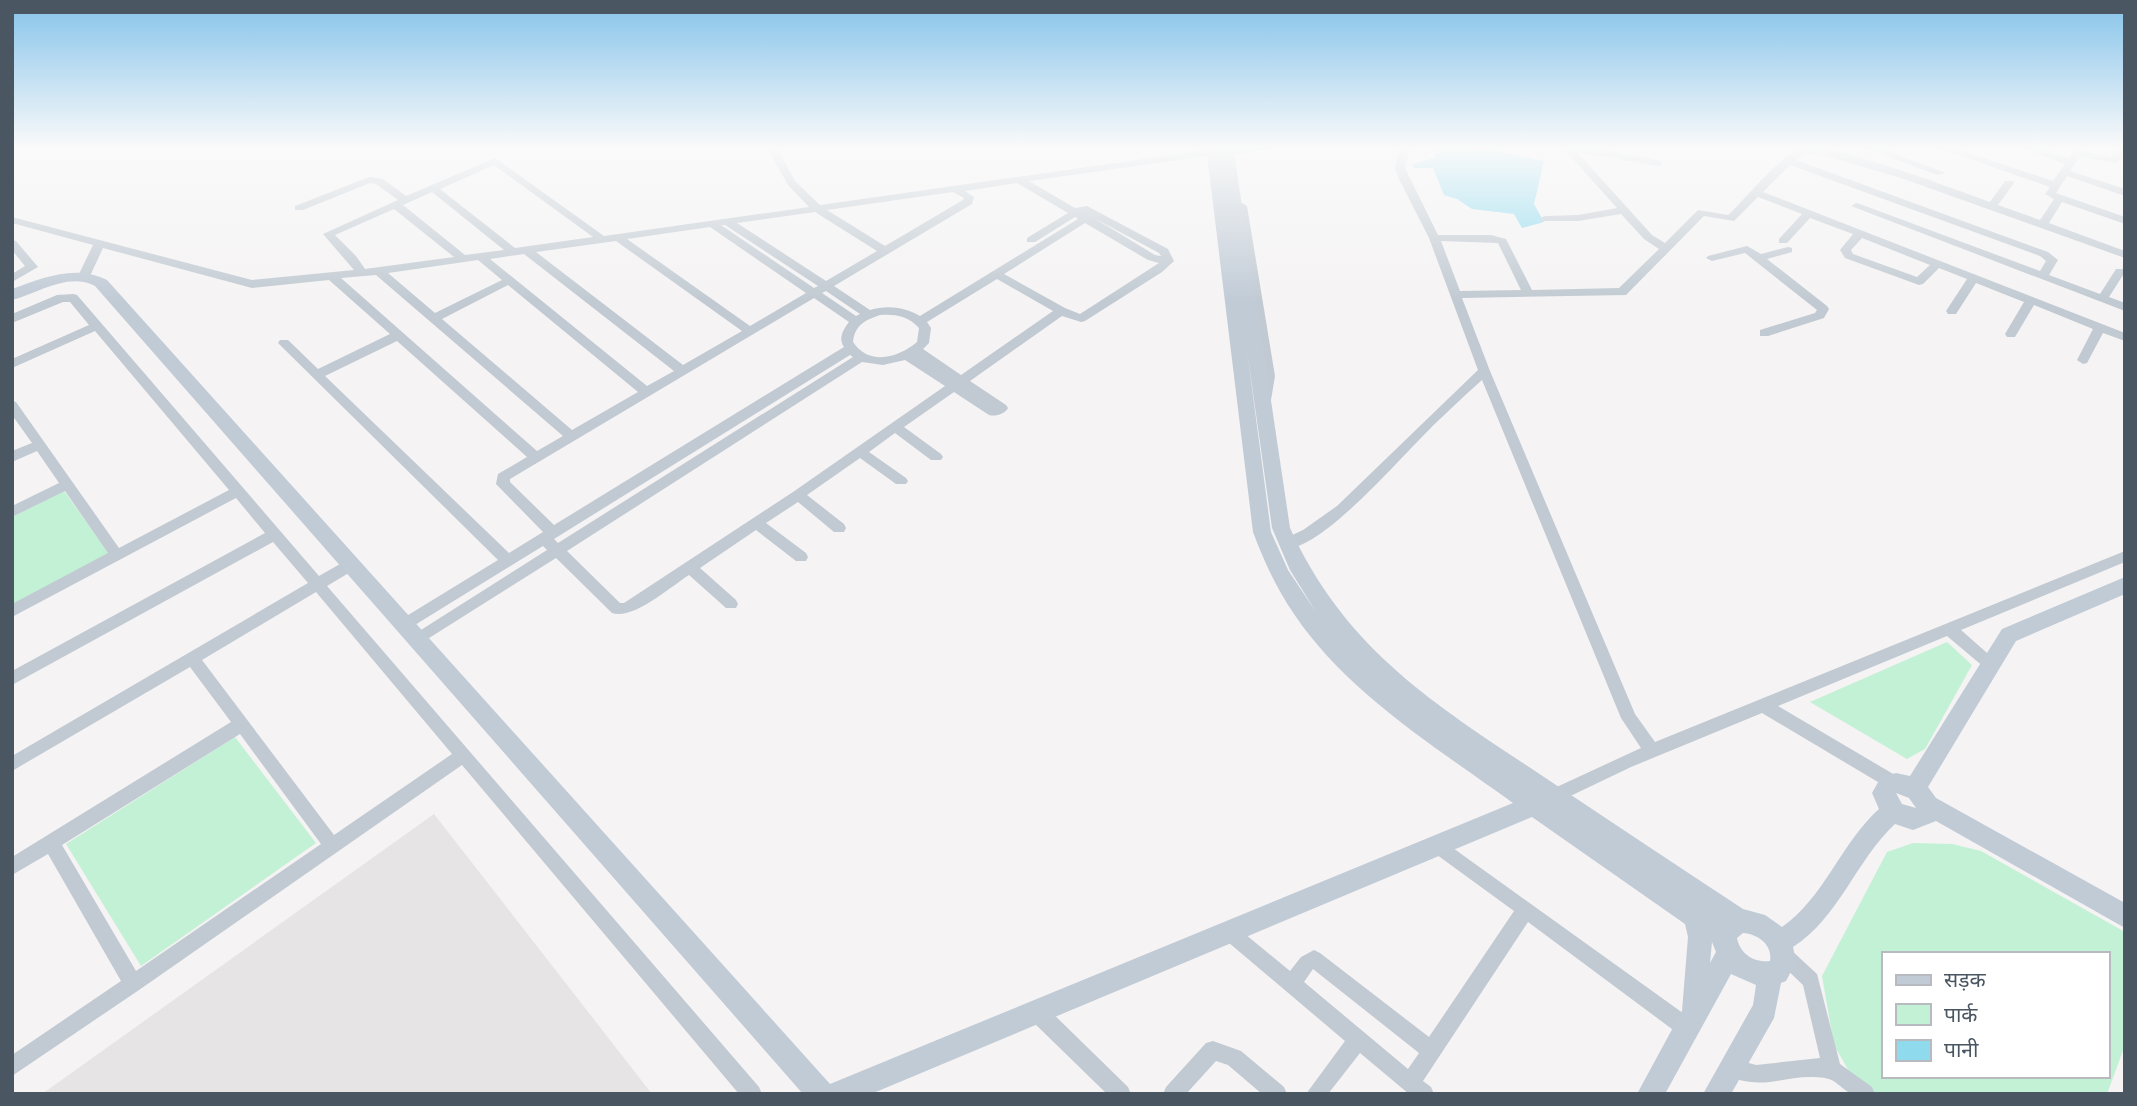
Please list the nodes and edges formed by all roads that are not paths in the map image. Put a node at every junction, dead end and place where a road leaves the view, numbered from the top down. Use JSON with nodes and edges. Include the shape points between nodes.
{"nodes":[{"id":1,"x":325,"y":198,"type":"edge"},
{"id":2,"x":396,"y":198,"type":"edge"},
{"id":3,"x":410,"y":198,"type":"edge"},
{"id":4,"x":446,"y":198,"type":"edge"},
{"id":5,"x":546,"y":198,"type":"edge"},
{"id":6,"x":805,"y":198,"type":"edge"},
{"id":7,"x":901,"y":198,"type":"edge"},
{"id":8,"x":969,"y":198,"type":"edge"},
{"id":9,"x":1055,"y":198,"type":"edge"},
{"id":10,"x":1218,"y":198,"type":"edge"},
{"id":11,"x":1235,"y":198,"type":"edge"},
{"id":12,"x":1414,"y":198,"type":"edge"},
{"id":13,"x":1614,"y":198,"type":"edge"},
{"id":14,"x":1755,"y":198,"type":"edge"},
{"id":15,"x":1769,"y":198,"type":"edge"},
{"id":16,"x":1889,"y":198,"type":"edge"},
{"id":17,"x":1966,"y":198,"type":"edge"},
{"id":18,"x":1998,"y":198,"type":"edge"},
{"id":19,"x":2059,"y":199,"type":"joint"},
{"id":20,"x":400,"y":202,"type":"junction"},
{"id":21,"x":1856,"y":206,"type":"dead end"},
{"id":22,"x":1992,"y":206,"type":"junction"},
{"id":23,"x":299,"y":208,"type":"dead end"},
{"id":24,"x":816,"y":209,"type":"junction"},
{"id":25,"x":1625,"y":210,"type":"junction"},
{"id":26,"x":1809,"y":213,"type":"junction"},
{"id":27,"x":1083,"y":214,"type":"junction"},
{"id":28,"x":1546,"y":219,"type":"dead end"},
{"id":29,"x":12,"y":220,"type":"edge"},
{"id":30,"x":2125,"y":221,"type":"edge"},
{"id":31,"x":728,"y":222,"type":"junction"},
{"id":32,"x":712,"y":224,"type":"junction"},
{"id":33,"x":2042,"y":225,"type":"junction"},
{"id":34,"x":33,"y":226,"type":"junction"},
{"id":35,"x":1860,"y":233,"type":"junction"},
{"id":36,"x":12,"y":234,"type":"edge"},
{"id":37,"x":619,"y":238,"type":"junction"},
{"id":38,"x":1434,"y":238,"type":"junction"},
{"id":39,"x":602,"y":239,"type":"junction"},
{"id":40,"x":12,"y":243,"type":"edge"},
{"id":41,"x":99,"y":244,"type":"junction"},
{"id":42,"x":1665,"y":248,"type":"junction"},
{"id":43,"x":519,"y":251,"type":"junction"},
{"id":44,"x":887,"y":252,"type":"junction"},
{"id":45,"x":2125,"y":255,"type":"edge"},
{"id":46,"x":481,"y":257,"type":"junction"},
{"id":47,"x":1712,"y":258,"type":"dead end"},
{"id":48,"x":1760,"y":258,"type":"junction"},
{"id":49,"x":463,"y":259,"type":"junction"},
{"id":50,"x":1937,"y":264,"type":"junction"},
{"id":51,"x":379,"y":271,"type":"junction"},
{"id":52,"x":2120,"y":271,"type":"dead end"},
{"id":53,"x":362,"y":273,"type":"junction"},
{"id":54,"x":995,"y":273,"type":"junction"},
{"id":55,"x":2043,"y":276,"type":"junction"},
{"id":56,"x":333,"y":277,"type":"junction"},
{"id":57,"x":1972,"y":278,"type":"junction"},
{"id":58,"x":12,"y":279,"type":"edge"},
{"id":59,"x":510,"y":280,"type":"junction"},
{"id":60,"x":68,"y":283,"type":"junction"},
{"id":61,"x":819,"y":292,"type":"junction"},
{"id":62,"x":1528,"y":293,"type":"junction"},
{"id":63,"x":12,"y":295,"type":"edge"},
{"id":64,"x":1456,"y":295,"type":"junction"},
{"id":65,"x":2103,"y":299,"type":"junction"},
{"id":66,"x":2031,"y":300,"type":"junction"},
{"id":67,"x":12,"y":303,"type":"edge"},
{"id":68,"x":2125,"y":307,"type":"edge"},
{"id":69,"x":1061,"y":311,"type":"junction"},
{"id":70,"x":1952,"y":311,"type":"dead end"},
{"id":71,"x":436,"y":317,"type":"junction"},
{"id":72,"x":862,"y":318,"type":"junction"},
{"id":73,"x":916,"y":318,"type":"junction"},
{"id":74,"x":12,"y":319,"type":"edge"},
{"id":75,"x":97,"y":326,"type":"junction"},
{"id":76,"x":2100,"y":327,"type":"junction"},
{"id":77,"x":750,"y":331,"type":"junction"},
{"id":78,"x":1764,"y":333,"type":"dead end"},
{"id":79,"x":2011,"y":334,"type":"dead end"},
{"id":80,"x":397,"y":336,"type":"junction"},
{"id":81,"x":2125,"y":337,"type":"edge"},
{"id":82,"x":284,"y":343,"type":"dead end"},
{"id":83,"x":856,"y":353,"type":"junction"},
{"id":84,"x":912,"y":353,"type":"junction"},
{"id":85,"x":2083,"y":360,"type":"dead end"},
{"id":86,"x":12,"y":364,"type":"edge"},
{"id":87,"x":682,"y":371,"type":"junction"},
{"id":88,"x":1484,"y":371,"type":"junction"},
{"id":89,"x":317,"y":375,"type":"junction"},
{"id":90,"x":959,"y":383,"type":"junction"},
{"id":91,"x":646,"y":392,"type":"junction"},
{"id":92,"x":12,"y":405,"type":"edge"},
{"id":93,"x":1254,"y":408,"type":"junction"},
{"id":94,"x":896,"y":427,"type":"junction"},
{"id":95,"x":571,"y":436,"type":"junction"},
{"id":96,"x":40,"y":444,"type":"junction"},
{"id":97,"x":860,"y":452,"type":"junction"},
{"id":98,"x":12,"y":457,"type":"edge"},
{"id":99,"x":535,"y":457,"type":"junction"},
{"id":100,"x":936,"y":457,"type":"dead end"},
{"id":101,"x":901,"y":481,"type":"dead end"},
{"id":102,"x":68,"y":484,"type":"junction"},
{"id":103,"x":237,"y":491,"type":"junction"},
{"id":104,"x":798,"y":495,"type":"junction"},
{"id":105,"x":12,"y":512,"type":"edge"},
{"id":106,"x":756,"y":523,"type":"junction"},
{"id":107,"x":839,"y":528,"type":"dead end"},
{"id":108,"x":275,"y":534,"type":"junction"},
{"id":109,"x":548,"y":535,"type":"junction"},
{"id":110,"x":1287,"y":544,"type":"junction"},
{"id":111,"x":557,"y":551,"type":"junction"},
{"id":112,"x":117,"y":555,"type":"junction"},
{"id":113,"x":2125,"y":556,"type":"edge"},
{"id":114,"x":801,"y":557,"type":"dead end"},
{"id":115,"x":507,"y":560,"type":"junction"},
{"id":116,"x":352,"y":564,"type":"junction"},
{"id":117,"x":690,"y":567,"type":"junction"},
{"id":118,"x":317,"y":584,"type":"junction"},
{"id":119,"x":2123,"y":588,"type":"edge"},
{"id":120,"x":731,"y":604,"type":"dead end"},
{"id":121,"x":12,"y":611,"type":"edge"},
{"id":122,"x":1949,"y":629,"type":"junction"},
{"id":123,"x":412,"y":631,"type":"junction"},
{"id":124,"x":192,"y":658,"type":"junction"},
{"id":125,"x":1990,"y":664,"type":"junction"},
{"id":126,"x":12,"y":679,"type":"edge"},
{"id":127,"x":1764,"y":706,"type":"junction"},
{"id":128,"x":242,"y":724,"type":"junction"},
{"id":129,"x":1652,"y":751,"type":"junction"},
{"id":130,"x":462,"y":756,"type":"junction"},
{"id":131,"x":12,"y":764,"type":"edge"},
{"id":132,"x":1913,"y":792,"type":"junction"},
{"id":133,"x":1544,"y":801,"type":"junction"},
{"id":134,"x":1894,"y":811,"type":"junction"},
{"id":135,"x":51,"y":844,"type":"junction"},
{"id":136,"x":333,"y":846,"type":"junction"},
{"id":137,"x":1439,"y":846,"type":"junction"},
{"id":138,"x":12,"y":867,"type":"edge"},
{"id":139,"x":1525,"y":909,"type":"junction"},
{"id":140,"x":2125,"y":916,"type":"edge"},
{"id":141,"x":1696,"y":918,"type":"junction"},
{"id":142,"x":1228,"y":932,"type":"junction"},
{"id":143,"x":1731,"y":937,"type":"junction"},
{"id":144,"x":1778,"y":957,"type":"junction"},
{"id":145,"x":133,"y":984,"type":"junction"},
{"id":146,"x":1291,"y":984,"type":"junction"},
{"id":147,"x":1037,"y":1012,"type":"junction"},
{"id":148,"x":1689,"y":1023,"type":"junction"},
{"id":149,"x":1358,"y":1040,"type":"junction"},
{"id":150,"x":1430,"y":1050,"type":"junction"},
{"id":151,"x":12,"y":1067,"type":"edge"},
{"id":152,"x":1731,"y":1068,"type":"junction"},
{"id":153,"x":1832,"y":1069,"type":"junction"},
{"id":154,"x":1417,"y":1088,"type":"edge"},
{"id":155,"x":752,"y":1094,"type":"edge"},
{"id":156,"x":821,"y":1094,"type":"edge"},
{"id":157,"x":838,"y":1094,"type":"edge"},
{"id":158,"x":1121,"y":1094,"type":"edge"},
{"id":159,"x":1173,"y":1094,"type":"edge"},
{"id":160,"x":1277,"y":1094,"type":"edge"},
{"id":161,"x":1316,"y":1094,"type":"edge"},
{"id":162,"x":1650,"y":1094,"type":"edge"},
{"id":163,"x":1716,"y":1094,"type":"edge"},
{"id":164,"x":1865,"y":1094,"type":"edge"}],
"edges":[{"from":1,"to":23,"type":"street"},
{"from":2,"to":20,"type":"street"},
{"from":3,"to":20,"type":"street"},
{"from":4,"to":43,"type":"street"},
{"from":5,"to":39,"type":"street"},
{"from":6,"to":24,"type":"street"},
{"from":7,"to":24,"type":"street"},
{"from":8,"to":44,"type":"street"},
{"from":9,"to":27,"type":"street"},
{"from":10,"to":93,"type":"main road"},
{"from":11,"to":93,"type":"main road"},
{"from":12,"to":38,"type":"street"},
{"from":13,"to":25,"type":"street"},
{"from":14,"to":42,"type":"street","via":[[1730,219],[1702,212]]},
{"from":15,"to":26,"type":"street"},
{"from":16,"to":55,"type":"street","via":[[2044,254],[2052,260]]},
{"from":17,"to":22,"type":"street"},
{"from":18,"to":22,"type":"street"},
{"from":19,"to":30,"type":"street"},
{"from":19,"to":33,"type":"street"},
{"from":20,"to":49,"type":"street"},
{"from":20,"to":53,"type":"street","via":[[328,234]]},
{"from":21,"to":55,"type":"street"},
{"from":22,"to":33,"type":"street"},
{"from":24,"to":31,"type":"street"},
{"from":24,"to":44,"type":"street"},
{"from":25,"to":28,"type":"street"},
{"from":25,"to":42,"type":"street","via":[[1648,237]]},
{"from":26,"to":35,"type":"street"},
{"from":26,"to":48,"type":"street","via":[[1785,246]]},
{"from":27,"to":54,"type":"street"},
{"from":27,"to":69,"type":"street","via":[[1152,258],[1168,261],[1086,317],[1077,319]]},
{"from":27,"to":73,"type":"street"},
{"from":29,"to":34,"type":"street"},
{"from":31,"to":32,"type":"street"},
{"from":31,"to":61,"type":"street"},
{"from":32,"to":37,"type":"street"},
{"from":32,"to":61,"type":"street"},
{"from":33,"to":45,"type":"street"},
{"from":34,"to":36,"type":"street"},
{"from":34,"to":41,"type":"street"},
{"from":35,"to":50,"type":"street"},
{"from":35,"to":50,"type":"street","via":[[1845,250],[1849,256],[1919,282]]},
{"from":37,"to":39,"type":"street"},
{"from":37,"to":77,"type":"street"},
{"from":38,"to":62,"type":"street","via":[[1502,242]]},
{"from":38,"to":64,"type":"street"},
{"from":39,"to":43,"type":"street"},
{"from":40,"to":58,"type":"street","via":[[32,267]]},
{"from":41,"to":56,"type":"street","via":[[252,284]]},
{"from":41,"to":60,"type":"street"},
{"from":42,"to":62,"type":"street","via":[[1622,292]]},
{"from":43,"to":46,"type":"street"},
{"from":43,"to":87,"type":"street"},
{"from":44,"to":61,"type":"street"},
{"from":46,"to":49,"type":"street"},
{"from":46,"to":59,"type":"street"},
{"from":47,"to":48,"type":"street","via":[[1747,249]]},
{"from":48,"to":78,"type":"street","via":[[1824,312]]},
{"from":49,"to":51,"type":"street"},
{"from":50,"to":57,"type":"street"},
{"from":51,"to":53,"type":"street"},
{"from":51,"to":71,"type":"street"},
{"from":52,"to":65,"type":"street"},
{"from":53,"to":56,"type":"street"},
{"from":54,"to":69,"type":"street"},
{"from":54,"to":73,"type":"street"},
{"from":55,"to":65,"type":"street"},
{"from":56,"to":80,"type":"street"},
{"from":57,"to":66,"type":"street"},
{"from":57,"to":70,"type":"street"},
{"from":59,"to":71,"type":"street"},
{"from":59,"to":91,"type":"street"},
{"from":60,"to":63,"type":"main road"},
{"from":60,"to":67,"type":"main road"},
{"from":60,"to":74,"type":"street"},
{"from":60,"to":75,"type":"street","via":[[73,298]]},
{"from":60,"to":116,"type":"main road","via":[[101,283]]},
{"from":61,"to":72,"type":"street"},
{"from":61,"to":77,"type":"street"},
{"from":62,"to":64,"type":"street"},
{"from":64,"to":88,"type":"street"},
{"from":65,"to":68,"type":"street"},
{"from":66,"to":76,"type":"street"},
{"from":66,"to":79,"type":"street"},
{"from":69,"to":90,"type":"street"},
{"from":71,"to":95,"type":"street"},
{"from":72,"to":73,"type":"street","via":[[890,310]]},
{"from":72,"to":83,"type":"street","via":[[847,335]]},
{"from":73,"to":84,"type":"street","via":[[926,335]]},
{"from":75,"to":86,"type":"street"},
{"from":75,"to":103,"type":"street"},
{"from":76,"to":81,"type":"street"},
{"from":76,"to":85,"type":"street"},
{"from":77,"to":87,"type":"street"},
{"from":80,"to":89,"type":"street"},
{"from":80,"to":99,"type":"street"},
{"from":82,"to":89,"type":"street"},
{"from":83,"to":84,"type":"street","via":[[887,361]]},
{"from":83,"to":109,"type":"street"},
{"from":83,"to":111,"type":"street"},
{"from":84,"to":90,"type":"street"},
{"from":87,"to":91,"type":"street"},
{"from":88,"to":110,"type":"street","via":[[1352,504]]},
{"from":88,"to":129,"type":"street","via":[[1629,718]]},
{"from":89,"to":115,"type":"street"},
{"from":90,"to":94,"type":"street"},
{"from":91,"to":95,"type":"street"},
{"from":92,"to":96,"type":"street"},
{"from":93,"to":110,"type":"main road"},
{"from":93,"to":133,"type":"main road","via":[[1262,532],[1288,588],[1373,687]]},
{"from":94,"to":97,"type":"street"},
{"from":94,"to":100,"type":"street"},
{"from":95,"to":99,"type":"street"},
{"from":96,"to":98,"type":"street"},
{"from":96,"to":102,"type":"street"},
{"from":97,"to":101,"type":"street"},
{"from":97,"to":104,"type":"street"},
{"from":99,"to":109,"type":"street","via":[[501,480]]},
{"from":102,"to":105,"type":"street"},
{"from":102,"to":112,"type":"street"},
{"from":103,"to":108,"type":"street"},
{"from":103,"to":112,"type":"street"},
{"from":104,"to":106,"type":"street"},
{"from":104,"to":107,"type":"street"},
{"from":106,"to":114,"type":"street"},
{"from":106,"to":117,"type":"street"},
{"from":108,"to":118,"type":"street"},
{"from":108,"to":126,"type":"street"},
{"from":109,"to":111,"type":"street"},
{"from":109,"to":115,"type":"street"},
{"from":110,"to":133,"type":"main road","via":[[1330,617],[1381,673]]},
{"from":111,"to":117,"type":"street","via":[[621,610]]},
{"from":111,"to":123,"type":"street"},
{"from":112,"to":121,"type":"street"},
{"from":113,"to":122,"type":"street"},
{"from":115,"to":123,"type":"street"},
{"from":116,"to":118,"type":"street"},
{"from":116,"to":123,"type":"main road"},
{"from":117,"to":120,"type":"street"},
{"from":118,"to":124,"type":"street"},
{"from":118,"to":130,"type":"street"},
{"from":119,"to":125,"type":"main road","via":[[2009,635]]},
{"from":122,"to":125,"type":"street"},
{"from":122,"to":127,"type":"street"},
{"from":123,"to":156,"type":"main road"},
{"from":124,"to":128,"type":"street"},
{"from":124,"to":131,"type":"street"},
{"from":125,"to":132,"type":"main road"},
{"from":127,"to":129,"type":"street"},
{"from":127,"to":132,"type":"street"},
{"from":128,"to":135,"type":"street"},
{"from":128,"to":136,"type":"street"},
{"from":129,"to":133,"type":"street"},
{"from":130,"to":136,"type":"street"},
{"from":130,"to":155,"type":"street"},
{"from":132,"to":134,"type":"main road","via":[[1885,788],[1883,793]]},
{"from":132,"to":134,"type":"main road","via":[[1927,815],[1916,820]]},
{"from":132,"to":140,"type":"main road"},
{"from":133,"to":137,"type":"main road"},
{"from":133,"to":141,"type":"main road"},
{"from":133,"to":143,"type":"main road"},
{"from":134,"to":144,"type":"main road","via":[[1868,834]]},
{"from":135,"to":138,"type":"street"},
{"from":135,"to":145,"type":"street"},
{"from":136,"to":145,"type":"street"},
{"from":137,"to":139,"type":"street"},
{"from":137,"to":142,"type":"main road"},
{"from":139,"to":148,"type":"street"},
{"from":139,"to":150,"type":"street"},
{"from":141,"to":143,"type":"main road"},
{"from":141,"to":148,"type":"main road","via":[[1700,937]]},
{"from":142,"to":146,"type":"street"},
{"from":142,"to":147,"type":"main road"},
{"from":143,"to":144,"type":"main road","via":[[1756,923]]},
{"from":143,"to":144,"type":"main road","via":[[1743,968]]},
{"from":143,"to":148,"type":"main road"},
{"from":144,"to":152,"type":"main road","via":[[1765,1009]]},
{"from":144,"to":153,"type":"street","via":[[1811,980]]},
{"from":145,"to":151,"type":"street"},
{"from":146,"to":149,"type":"street"},
{"from":146,"to":150,"type":"street","via":[[1314,960]]},
{"from":147,"to":157,"type":"main road"},
{"from":147,"to":158,"type":"street"},
{"from":148,"to":162,"type":"main road"},
{"from":149,"to":154,"type":"street"},
{"from":149,"to":161,"type":"street"},
{"from":150,"to":154,"type":"street"},
{"from":152,"to":153,"type":"street","via":[[1751,1076]]},
{"from":152,"to":163,"type":"main road"},
{"from":153,"to":164,"type":"street"},
{"from":159,"to":160,"type":"street","via":[[1213,1050],[1234,1058]]}]}
